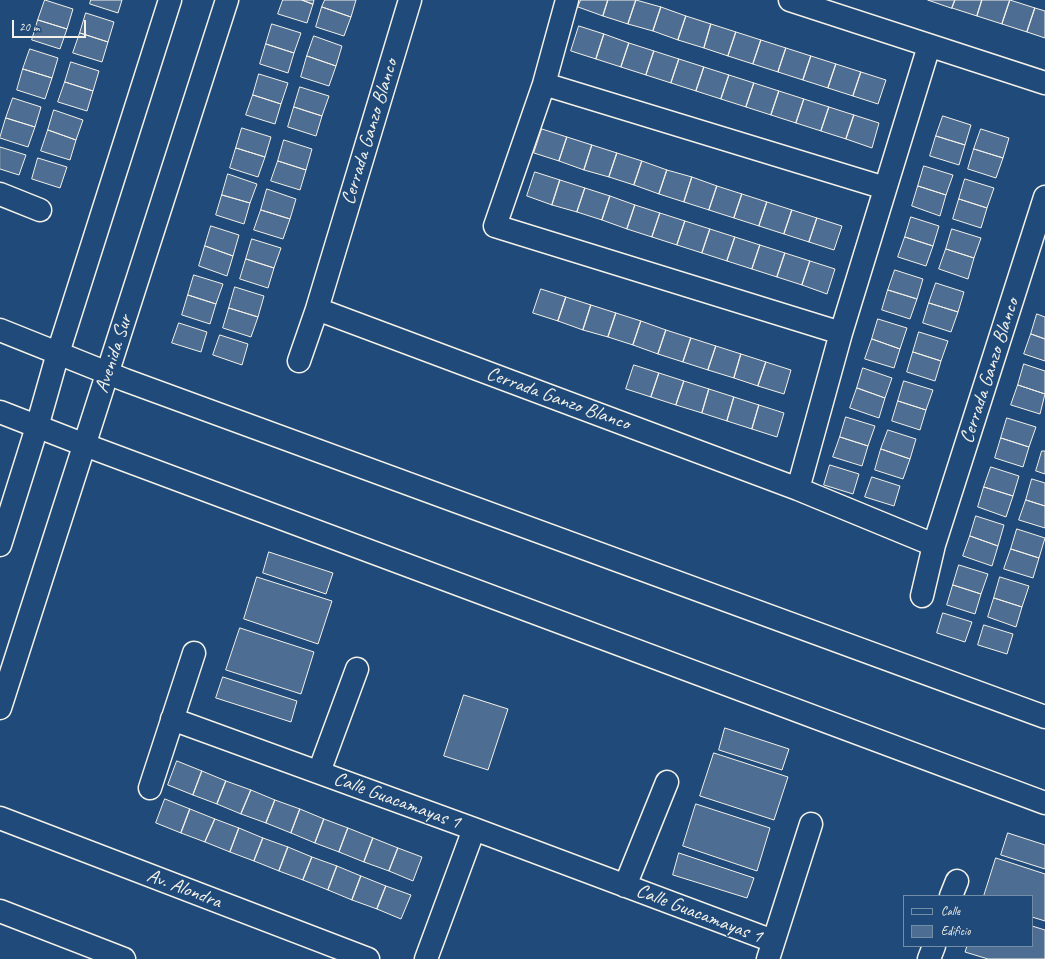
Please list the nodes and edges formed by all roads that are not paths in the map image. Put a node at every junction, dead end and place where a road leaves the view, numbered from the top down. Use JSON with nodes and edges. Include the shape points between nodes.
{"nodes":[{"id":1,"x":170,"y":0,"type":"edge"},
{"id":2,"x":227,"y":0,"type":"edge"},
{"id":3,"x":410,"y":0,"type":"edge"},
{"id":4,"x":567,"y":0,"type":"edge"},
{"id":5,"x":790,"y":0,"type":"edge"},
{"id":6,"x":929,"y":46,"type":"junction"},
{"id":7,"x":1045,"y":83,"type":"edge"},
{"id":8,"x":544,"y":84,"type":"junction"},
{"id":9,"x":885,"y":188,"type":"junction"},
{"id":10,"x":0,"y":194,"type":"edge"},
{"id":11,"x":1045,"y":197,"type":"edge"},
{"id":12,"x":40,"y":210,"type":"dead end"},
{"id":13,"x":317,"y":309,"type":"junction"},
{"id":14,"x":0,"y":330,"type":"edge"},
{"id":15,"x":841,"y":333,"type":"junction"},
{"id":16,"x":58,"y":353,"type":"junction"},
{"id":17,"x":299,"y":361,"type":"dead end"},
{"id":18,"x":108,"y":373,"type":"junction"},
{"id":19,"x":0,"y":412,"type":"edge"},
{"id":20,"x":37,"y":427,"type":"junction"},
{"id":21,"x":85,"y":446,"type":"junction"},
{"id":22,"x":798,"y":489,"type":"junction"},
{"id":23,"x":0,"y":545,"type":"edge"},
{"id":24,"x":934,"y":545,"type":"junction"},
{"id":25,"x":922,"y":596,"type":"dead end"},
{"id":26,"x":194,"y":653,"type":"dead end"},
{"id":27,"x":357,"y":669,"type":"dead end"},
{"id":28,"x":0,"y":708,"type":"edge"},
{"id":29,"x":1045,"y":717,"type":"edge"},
{"id":30,"x":172,"y":719,"type":"junction"},
{"id":31,"x":319,"y":772,"type":"junction"},
{"id":32,"x":667,"y":782,"type":"dead end"},
{"id":33,"x":150,"y":788,"type":"dead end"},
{"id":34,"x":1045,"y":803,"type":"edge"},
{"id":35,"x":0,"y":818,"type":"edge"},
{"id":36,"x":811,"y":824,"type":"dead end"},
{"id":37,"x":474,"y":829,"type":"junction"},
{"id":38,"x":625,"y":886,"type":"junction"},
{"id":39,"x":0,"y":910,"type":"edge"},
{"id":40,"x":934,"y":947,"type":"edge"},
{"id":41,"x":770,"y":950,"type":"edge"},
{"id":42,"x":94,"y":954,"type":"edge"},
{"id":43,"x":124,"y":959,"type":"edge"},
{"id":44,"x":368,"y":959,"type":"edge"},
{"id":45,"x":426,"y":959,"type":"edge"},
{"id":46,"x":929,"y":959,"type":"edge"}],
"edges":[{"from":1,"to":16,"type":"street"},
{"from":2,"to":18,"type":"street","name":"Avenida Sur"},
{"from":3,"to":13,"type":"street","name":"Cerrada Ganzo Blanco"},
{"from":4,"to":8,"type":"street"},
{"from":5,"to":6,"type":"street"},
{"from":6,"to":7,"type":"street"},
{"from":6,"to":9,"type":"street"},
{"from":8,"to":9,"type":"street"},
{"from":8,"to":15,"type":"street","via":[[495,226]]},
{"from":9,"to":15,"type":"street"},
{"from":10,"to":12,"type":"street"},
{"from":11,"to":24,"type":"street","name":"Cerrada Ganzo Blanco"},
{"from":13,"to":17,"type":"street","name":"Cerrada Ganzo Blanco"},
{"from":13,"to":22,"type":"street","name":"Cerrada Ganzo Blanco"},
{"from":14,"to":16,"type":"street"},
{"from":15,"to":22,"type":"street"},
{"from":16,"to":18,"type":"street"},
{"from":16,"to":20,"type":"street"},
{"from":18,"to":21,"type":"street","name":"Avenida Sur"},
{"from":18,"to":29,"type":"street"},
{"from":19,"to":20,"type":"street"},
{"from":20,"to":21,"type":"street"},
{"from":20,"to":23,"type":"street"},
{"from":21,"to":28,"type":"street","name":"Avenida Sur"},
{"from":21,"to":34,"type":"street"},
{"from":22,"to":24,"type":"street","name":"Cerrada Ganzo Blanco"},
{"from":24,"to":25,"type":"street","name":"Cerrada Ganzo Blanco"},
{"from":26,"to":30,"type":"street"},
{"from":27,"to":31,"type":"street","name":"Calle Guacamayas 1"},
{"from":30,"to":31,"type":"street","name":"Calle Guacamayas 1"},
{"from":30,"to":33,"type":"street"},
{"from":31,"to":37,"type":"street","name":"Calle Guacamayas 1"},
{"from":32,"to":38,"type":"street","name":"Calle Guacamayas 1"},
{"from":35,"to":44,"type":"street","name":"Av. Alondra"},
{"from":36,"to":41,"type":"street","name":"Calle Guacamayas 1"},
{"from":37,"to":38,"type":"street","name":"Calle Guacamayas 1"},
{"from":37,"to":45,"type":"street","name":"Calle Guacamayas 1"},
{"from":38,"to":41,"type":"street","name":"Calle Guacamayas 1"},
{"from":39,"to":42,"type":"street"},
{"from":40,"to":46,"type":"street"},
{"from":42,"to":43,"type":"street"}]}
